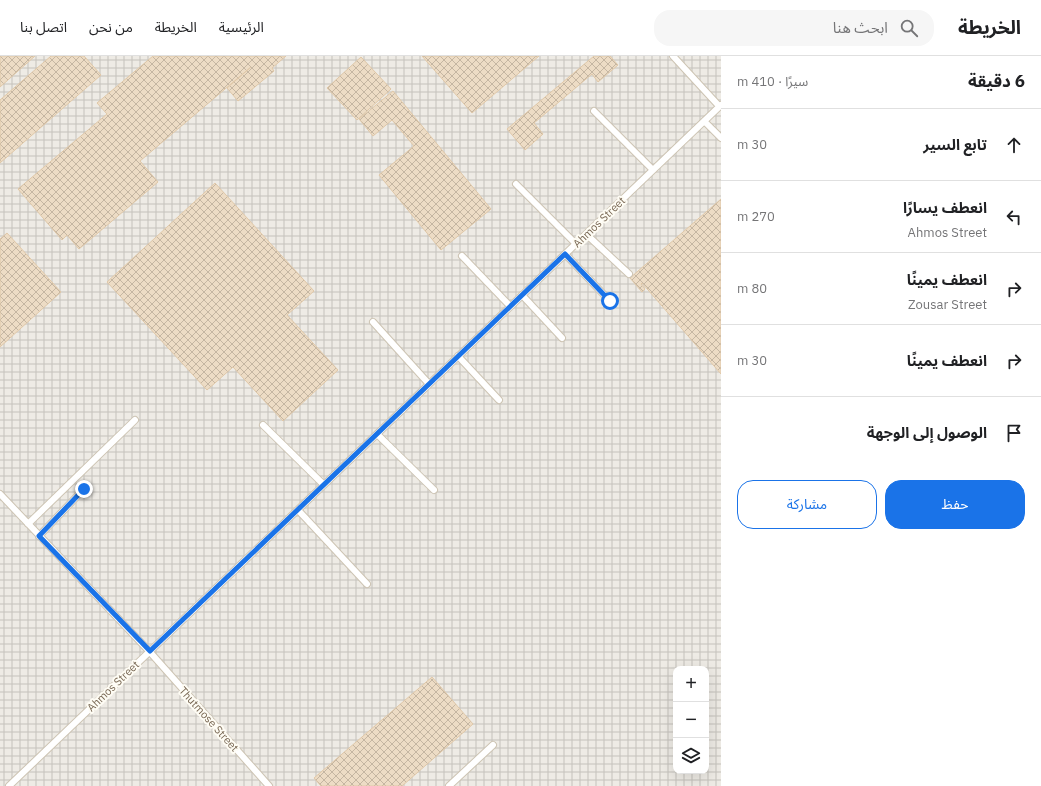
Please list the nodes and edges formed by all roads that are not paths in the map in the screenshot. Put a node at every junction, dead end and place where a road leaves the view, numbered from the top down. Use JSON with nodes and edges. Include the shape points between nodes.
{"nodes":[{"id":1,"x":673,"y":56,"type":"edge"},
{"id":2,"x":720,"y":106,"type":"edge"},
{"id":3,"x":594,"y":111,"type":"dead end"},
{"id":4,"x":704,"y":121,"type":"junction"},
{"id":5,"x":721,"y":138,"type":"edge"},
{"id":6,"x":653,"y":170,"type":"junction"},
{"id":7,"x":516,"y":184,"type":"dead end"},
{"id":8,"x":586,"y":234,"type":"junction"},
{"id":9,"x":576,"y":244,"type":"junction"},
{"id":10,"x":565,"y":254,"type":"junction"},
{"id":11,"x":462,"y":256,"type":"dead end"},
{"id":12,"x":629,"y":274,"type":"dead end"},
{"id":13,"x":522,"y":295,"type":"junction"},
{"id":14,"x":610,"y":301,"type":"dead end"},
{"id":15,"x":510,"y":306,"type":"junction"},
{"id":16,"x":373,"y":322,"type":"dead end"},
{"id":17,"x":562,"y":338,"type":"dead end"},
{"id":18,"x":458,"y":356,"type":"junction"},
{"id":19,"x":429,"y":384,"type":"junction"},
{"id":20,"x":499,"y":400,"type":"dead end"},
{"id":21,"x":135,"y":420,"type":"dead end"},
{"id":22,"x":263,"y":425,"type":"dead end"},
{"id":23,"x":377,"y":434,"type":"junction"},
{"id":24,"x":324,"y":485,"type":"junction"},
{"id":25,"x":84,"y":489,"type":"dead end"},
{"id":26,"x":434,"y":490,"type":"dead end"},
{"id":27,"x":0,"y":494,"type":"edge"},
{"id":28,"x":298,"y":510,"type":"junction"},
{"id":29,"x":28,"y":524,"type":"junction"},
{"id":30,"x":39,"y":536,"type":"junction"},
{"id":31,"x":367,"y":584,"type":"dead end"},
{"id":32,"x":150,"y":651,"type":"junction"},
{"id":33,"x":493,"y":745,"type":"dead end"},
{"id":34,"x":9,"y":786,"type":"edge"},
{"id":35,"x":270,"y":786,"type":"edge"},
{"id":36,"x":450,"y":786,"type":"edge"}],
"edges":[{"from":1,"to":2,"type":"lane"},
{"from":2,"to":4,"type":"lane","name":"Ahmos Street"},
{"from":3,"to":6,"type":"lane"},
{"from":4,"to":5,"type":"lane"},
{"from":4,"to":6,"type":"lane","name":"Ahmos Street"},
{"from":6,"to":8,"type":"lane","name":"Ahmos Street"},
{"from":7,"to":9,"type":"lane"},
{"from":8,"to":9,"type":"lane","name":"Ahmos Street"},
{"from":8,"to":12,"type":"lane"},
{"from":9,"to":10,"type":"lane","name":"Ahmos Street"},
{"from":10,"to":13,"type":"lane","name":"Ahmos Street"},
{"from":10,"to":14,"type":"lane"},
{"from":11,"to":15,"type":"lane"},
{"from":13,"to":15,"type":"lane","name":"Ahmos Street"},
{"from":13,"to":17,"type":"lane"},
{"from":15,"to":18,"type":"lane","name":"Ahmos Street"},
{"from":16,"to":19,"type":"lane"},
{"from":18,"to":19,"type":"lane","name":"Ahmos Street"},
{"from":18,"to":20,"type":"lane"},
{"from":19,"to":23,"type":"lane","name":"Ahmos Street"},
{"from":21,"to":29,"type":"lane"},
{"from":22,"to":24,"type":"lane"},
{"from":23,"to":24,"type":"lane","name":"Ahmos Street"},
{"from":23,"to":26,"type":"lane"},
{"from":24,"to":28,"type":"lane","name":"Ahmos Street"},
{"from":25,"to":30,"type":"lane"},
{"from":27,"to":29,"type":"lane","name":"Thutmose Street"},
{"from":28,"to":31,"type":"lane"},
{"from":28,"to":32,"type":"lane","name":"Ahmos Street"},
{"from":29,"to":30,"type":"lane","name":"Thutmose Street"},
{"from":30,"to":32,"type":"lane","name":"Thutmose Street"},
{"from":32,"to":34,"type":"lane","name":"Ahmos Street"},
{"from":32,"to":35,"type":"lane","name":"Thutmose Street"},
{"from":33,"to":36,"type":"lane"}]}
